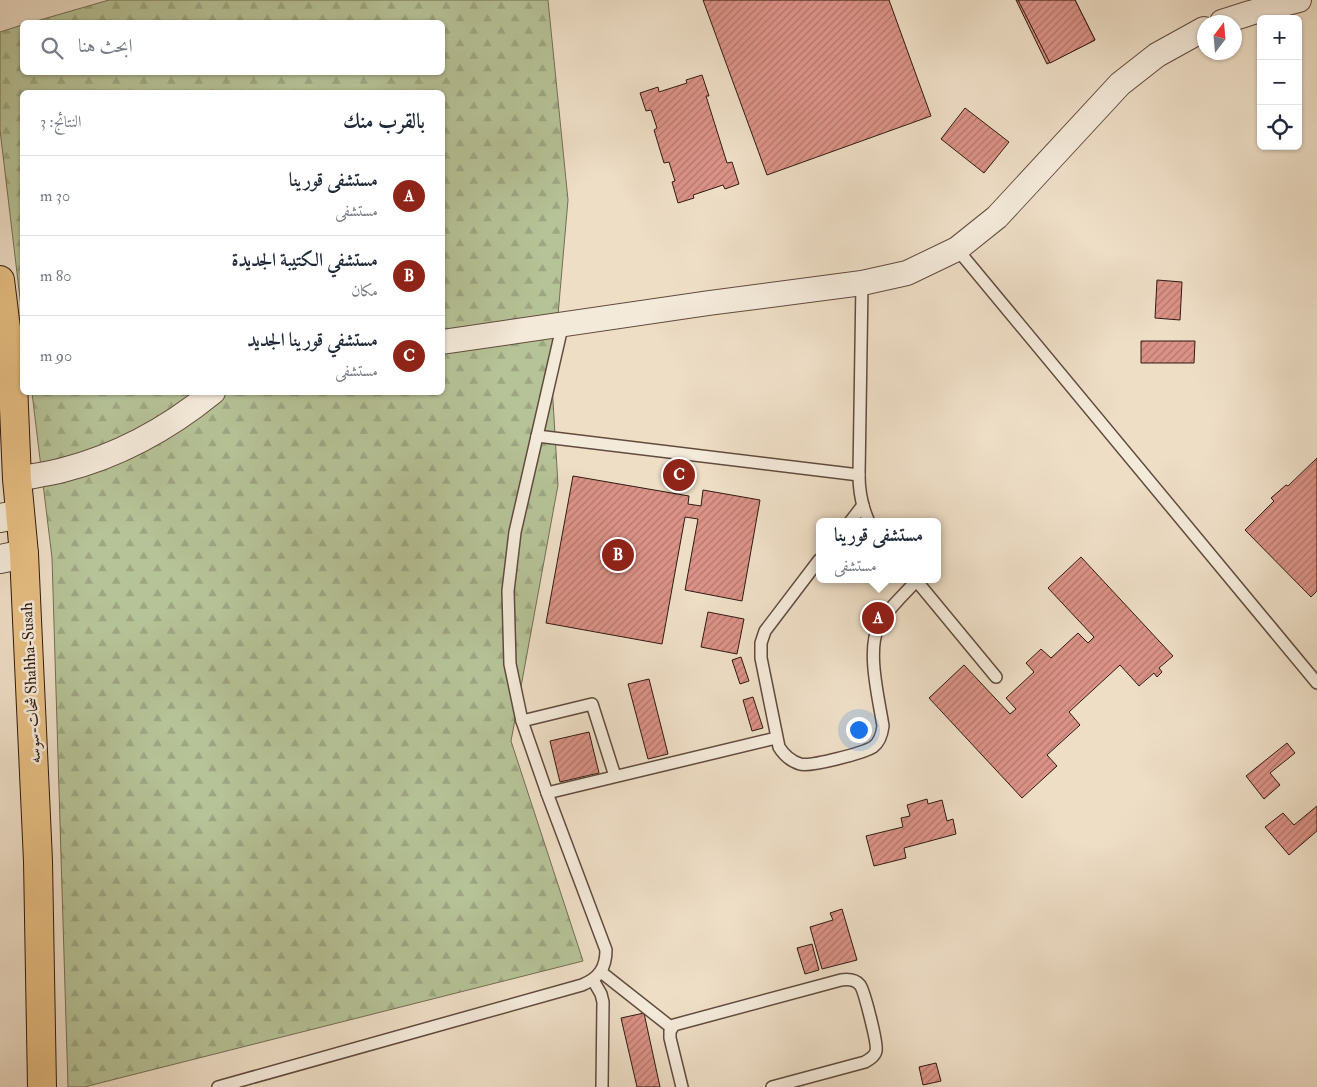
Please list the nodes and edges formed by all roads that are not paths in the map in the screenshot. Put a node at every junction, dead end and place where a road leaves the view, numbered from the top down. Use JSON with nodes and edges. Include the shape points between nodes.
{"nodes":[{"id":1,"x":1299,"y":0,"type":"edge"},
{"id":2,"x":1242,"y":16,"type":"edge"},
{"id":3,"x":1197,"y":32,"type":"edge"},
{"id":4,"x":957,"y":249,"type":"junction"},
{"id":5,"x":0,"y":280,"type":"edge"},
{"id":6,"x":862,"y":284,"type":"junction"},
{"id":7,"x":563,"y":323,"type":"junction"},
{"id":8,"x":445,"y":342,"type":"edge"},
{"id":9,"x":18,"y":383,"type":"edge"},
{"id":10,"x":209,"y":395,"type":"edge"},
{"id":11,"x":536,"y":436,"type":"junction"},
{"id":12,"x":859,"y":475,"type":"junction"},
{"id":13,"x":17,"y":479,"type":"junction"},
{"id":14,"x":863,"y":505,"type":"junction"},
{"id":15,"x":10,"y":516,"type":"edge"},
{"id":16,"x":853,"y":518,"type":"edge"},
{"id":17,"x":868,"y":518,"type":"edge"},
{"id":18,"x":12,"y":556,"type":"edge"},
{"id":19,"x":816,"y":564,"type":"edge"},
{"id":20,"x":912,"y":583,"type":"edge"},
{"id":21,"x":918,"y":583,"type":"edge"},
{"id":22,"x":996,"y":677,"type":"dead end"},
{"id":23,"x":1317,"y":683,"type":"edge"},
{"id":24,"x":522,"y":721,"type":"junction"},
{"id":25,"x":776,"y":738,"type":"junction"},
{"id":26,"x":615,"y":776,"type":"junction"},
{"id":27,"x":546,"y":793,"type":"junction"},
{"id":28,"x":597,"y":976,"type":"junction"},
{"id":29,"x":672,"y":1028,"type":"junction"},
{"id":30,"x":248,"y":1084,"type":"edge"},
{"id":31,"x":42,"y":1087,"type":"edge"},
{"id":32,"x":218,"y":1087,"type":"edge"},
{"id":33,"x":602,"y":1087,"type":"edge"},
{"id":34,"x":682,"y":1087,"type":"edge"},
{"id":35,"x":772,"y":1087,"type":"edge"}],
"edges":[{"from":1,"to":2,"type":"street"},
{"from":3,"to":4,"type":"street","via":[[1157,55],[1120,84],[997,217]]},
{"from":4,"to":6,"type":"street","via":[[907,273]]},
{"from":4,"to":23,"type":"lane"},
{"from":5,"to":9,"type":"main road","name":"شحات-سوسه Shahha-Susah"},
{"from":6,"to":7,"type":"street"},
{"from":6,"to":12,"type":"lane"},
{"from":7,"to":8,"type":"street"},
{"from":7,"to":11,"type":"lane"},
{"from":9,"to":13,"type":"main road","name":"شحات-سوسه Shahha-Susah"},
{"from":10,"to":13,"type":"street","via":[[150,436],[108,456],[63,470]]},
{"from":11,"to":12,"type":"lane"},
{"from":11,"to":24,"type":"lane","via":[[515,532],[508,591],[510,664]]},
{"from":12,"to":14,"type":"lane"},
{"from":13,"to":15,"type":"main road","name":"شحات-سوسه Shahha-Susah"},
{"from":14,"to":16,"type":"lane"},
{"from":14,"to":17,"type":"lane"},
{"from":15,"to":18,"type":"main road","name":"شحات-سوسه Shahha-Susah"},
{"from":18,"to":31,"type":"main road","name":"شحات-سوسه Shahha-Susah","via":[[38,860]]},
{"from":19,"to":25,"type":"lane","via":[[765,630],[761,643]]},
{"from":20,"to":25,"type":"lane","via":[[884,617],[875,634],[873,656],[882,726],[878,742],[865,751],[802,765],[784,756]]},
{"from":21,"to":22,"type":"lane"},
{"from":24,"to":26,"type":"lane","via":[[592,704]]},
{"from":24,"to":27,"type":"lane"},
{"from":25,"to":26,"type":"lane"},
{"from":26,"to":27,"type":"lane"},
{"from":27,"to":28,"type":"lane","via":[[606,950],[606,961]]},
{"from":28,"to":29,"type":"lane"},
{"from":28,"to":30,"type":"lane"},
{"from":28,"to":33,"type":"lane","via":[[603,1002]]},
{"from":29,"to":34,"type":"lane","via":[[670,1038]]},
{"from":29,"to":35,"type":"lane","via":[[841,980],[856,981],[862,990],[876,1041],[875,1054],[865,1062]]},
{"from":30,"to":32,"type":"lane"}]}
